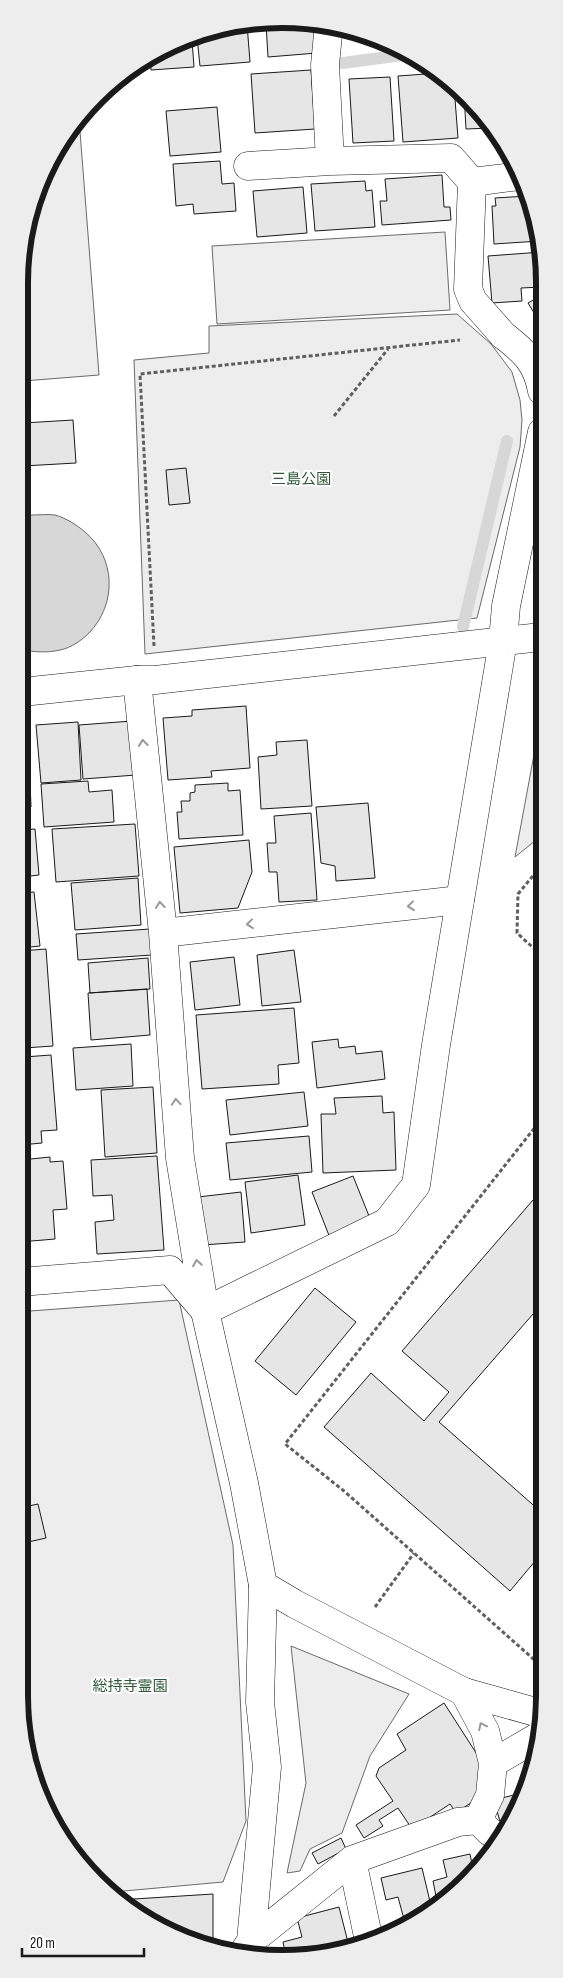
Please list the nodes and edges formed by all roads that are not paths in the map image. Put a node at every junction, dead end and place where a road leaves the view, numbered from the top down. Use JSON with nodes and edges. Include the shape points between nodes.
{"nodes":[{"id":1,"x":327,"y":32,"type":"edge"},
{"id":2,"x":330,"y":161,"type":"junction"},
{"id":3,"x":248,"y":166,"type":"dead end"},
{"id":4,"x":513,"y":177,"type":"edge"},
{"id":5,"x":472,"y":182,"type":"junction"},
{"id":6,"x":536,"y":370,"type":"edge"},
{"id":7,"x":536,"y":461,"type":"edge"},
{"id":8,"x":536,"y":638,"type":"edge"},
{"id":9,"x":503,"y":641,"type":"junction"},
{"id":10,"x":146,"y":680,"type":"junction"},
{"id":11,"x":28,"y":691,"type":"edge"},
{"id":12,"x":460,"y":900,"type":"junction"},
{"id":13,"x":163,"y":933,"type":"junction"},
{"id":14,"x":28,"y":1281,"type":"edge"},
{"id":15,"x":205,"y":1311,"type":"junction"},
{"id":16,"x":263,"y":1584,"type":"junction"},
{"id":17,"x":464,"y":1692,"type":"junction"},
{"id":18,"x":535,"y":1713,"type":"edge"},
{"id":19,"x":532,"y":1740,"type":"edge"},
{"id":20,"x":493,"y":1763,"type":"junction"},
{"id":21,"x":478,"y":1820,"type":"junction"},
{"id":22,"x":495,"y":1834,"type":"edge"},
{"id":23,"x":352,"y":1860,"type":"junction"},
{"id":24,"x":368,"y":1935,"type":"edge"},
{"id":25,"x":247,"y":1947,"type":"edge"}],
"edges":[{"from":1,"to":2,"type":"street","via":[[325,65]]},
{"from":2,"to":3,"type":"street"},
{"from":2,"to":5,"type":"street","via":[[451,158]]},
{"from":4,"to":5,"type":"street"},
{"from":5,"to":6,"type":"street","via":[[468,289],[473,301],[503,335],[521,349]]},
{"from":7,"to":9,"type":"street","via":[[506,606]]},
{"from":8,"to":9,"type":"street"},
{"from":9,"to":10,"type":"street"},
{"from":9,"to":12,"type":"street"},
{"from":10,"to":11,"type":"street"},
{"from":13,"to":10,"type":"street","one_way":true},
{"from":12,"to":13,"type":"street","one_way":true},
{"from":12,"to":15,"type":"street","via":[[416,1185],[387,1222]]},
{"from":15,"to":13,"type":"street","one_way":true,"via":[[180,1158]]},
{"from":14,"to":15,"type":"street","via":[[170,1270]]},
{"from":15,"to":16,"type":"street"},
{"from":16,"to":17,"type":"street"},
{"from":16,"to":25,"type":"street","via":[[260,1702],[267,1767]]},
{"from":17,"to":18,"type":"street"},
{"from":20,"to":17,"type":"street","one_way":true,"via":[[485,1731]]},
{"from":19,"to":20,"type":"street"},
{"from":20,"to":21,"type":"street","via":[[490,1795]]},
{"from":21,"to":22,"type":"street"},
{"from":21,"to":23,"type":"street","via":[[458,1822]]},
{"from":23,"to":24,"type":"street"},
{"from":23,"to":25,"type":"street"}]}
